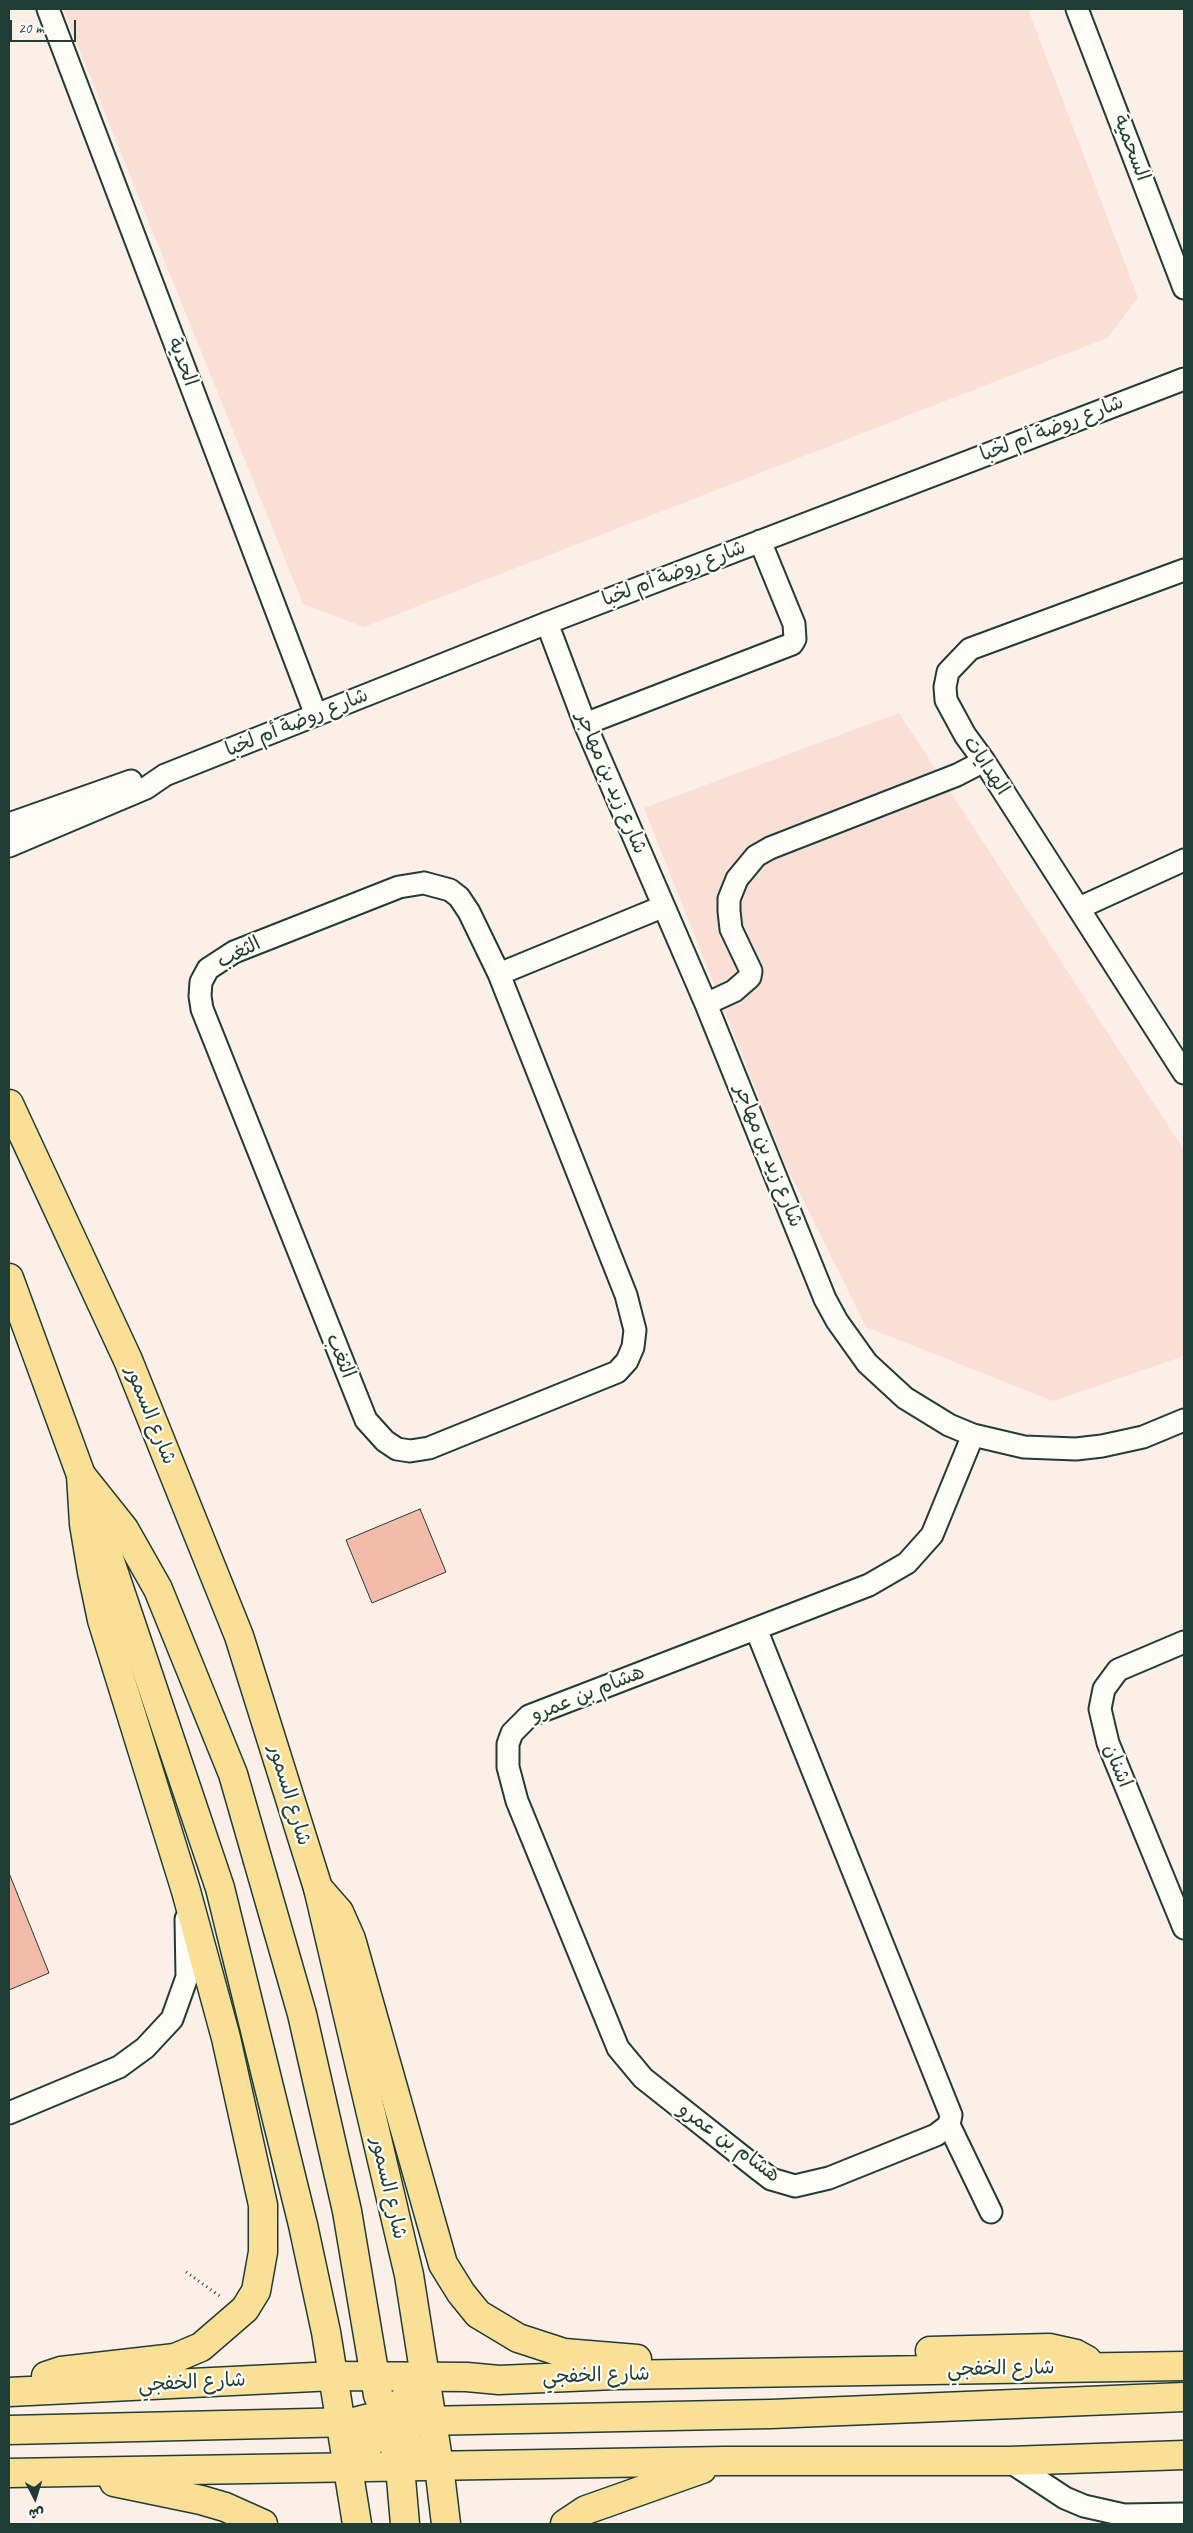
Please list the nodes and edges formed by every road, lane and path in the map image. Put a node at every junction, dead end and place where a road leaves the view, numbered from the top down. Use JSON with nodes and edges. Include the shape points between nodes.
{"nodes":[{"id":1,"x":48,"y":9,"type":"edge"},
{"id":2,"x":1077,"y":9,"type":"edge"},
{"id":3,"x":1184,"y":288,"type":"edge"},
{"id":4,"x":1184,"y":379,"type":"edge"},
{"id":5,"x":760,"y":541,"type":"junction"},
{"id":6,"x":1184,"y":570,"type":"edge"},
{"id":7,"x":547,"y":623,"type":"junction"},
{"id":8,"x":316,"y":715,"type":"junction"},
{"id":9,"x":585,"y":724,"type":"junction"},
{"id":10,"x":984,"y":762,"type":"junction"},
{"id":11,"x":165,"y":775,"type":"junction"},
{"id":12,"x":9,"y":824,"type":"edge"},
{"id":13,"x":9,"y":846,"type":"edge"},
{"id":14,"x":1184,"y":860,"type":"edge"},
{"id":15,"x":662,"y":907,"type":"junction"},
{"id":16,"x":1079,"y":908,"type":"junction"},
{"id":17,"x":499,"y":974,"type":"junction"},
{"id":18,"x":706,"y":1004,"type":"junction"},
{"id":19,"x":1184,"y":1073,"type":"edge"},
{"id":20,"x":9,"y":1104,"type":"edge"},
{"id":21,"x":9,"y":1278,"type":"edge"},
{"id":22,"x":1184,"y":1420,"type":"edge"},
{"id":23,"x":973,"y":1435,"type":"junction"},
{"id":24,"x":82,"y":1475,"type":"junction"},
{"id":25,"x":756,"y":1629,"type":"junction"},
{"id":26,"x":1184,"y":1642,"type":"edge"},
{"id":27,"x":318,"y":1888,"type":"junction"},
{"id":28,"x":186,"y":1891,"type":"junction"},
{"id":29,"x":1184,"y":1928,"type":"edge"},
{"id":30,"x":9,"y":2112,"type":"edge"},
{"id":31,"x":949,"y":2125,"type":"junction"},
{"id":32,"x":991,"y":2212,"type":"dead end"},
{"id":33,"x":186,"y":2272,"type":"dead end"},
{"id":34,"x":234,"y":2321,"type":"junction"},
{"id":35,"x":1184,"y":2366,"type":"edge"},
{"id":36,"x":1100,"y":2367,"type":"junction"},
{"id":37,"x":334,"y":2376,"type":"junction"},
{"id":38,"x":375,"y":2376,"type":"junction"},
{"id":39,"x":425,"y":2376,"type":"junction"},
{"id":40,"x":9,"y":2390,"type":"edge"},
{"id":41,"x":1184,"y":2398,"type":"edge"},
{"id":42,"x":385,"y":2422,"type":"junction"},
{"id":43,"x":432,"y":2422,"type":"junction"},
{"id":44,"x":342,"y":2423,"type":"junction"},
{"id":45,"x":9,"y":2430,"type":"edge"},
{"id":46,"x":1184,"y":2455,"type":"edge"},
{"id":47,"x":724,"y":2461,"type":"junction"},
{"id":48,"x":1008,"y":2461,"type":"junction"},
{"id":49,"x":439,"y":2466,"type":"junction"},
{"id":50,"x":400,"y":2467,"type":"junction"},
{"id":51,"x":349,"y":2469,"type":"junction"},
{"id":52,"x":73,"y":2472,"type":"junction"},
{"id":53,"x":9,"y":2474,"type":"edge"},
{"id":54,"x":1178,"y":2517,"type":"edge"},
{"id":55,"x":263,"y":2524,"type":"edge"},
{"id":56,"x":357,"y":2524,"type":"edge"},
{"id":57,"x":405,"y":2524,"type":"edge"},
{"id":58,"x":446,"y":2524,"type":"edge"},
{"id":59,"x":565,"y":2524,"type":"edge"}],
"edges":[{"from":1,"to":8,"type":"street","name":"الحدية"},
{"from":2,"to":3,"type":"street","name":"السحمية"},
{"from":4,"to":5,"type":"street","name":"شارع روضة أم لخبا"},
{"from":5,"to":7,"type":"street","name":"شارع روضة أم لخبا"},
{"from":5,"to":9,"type":"street","via":[[794,624],[792,644]]},
{"from":6,"to":10,"type":"street","name":"الهدايات","via":[[970,649],[959,658],[948,672],[944,687],[946,700]]},
{"from":7,"to":8,"type":"street","name":"شارع روضة أم لخبا"},
{"from":7,"to":9,"type":"street","name":"شارع زيد بن مهاجر"},
{"from":8,"to":11,"type":"street","name":"شارع روضة أم لخبا"},
{"from":9,"to":15,"type":"street","name":"شارع زيد بن مهاجر"},
{"from":10,"to":16,"type":"street","name":"الهدايات"},
{"from":10,"to":18,"type":"street","via":[[756,856],[737,879],[728,912],[731,929],[751,971],[750,977],[734,991]]},
{"from":11,"to":12,"type":"street","name":"شارع روضة أم لخبا","via":[[136,779]]},
{"from":11,"to":13,"type":"street","name":"شارع روضة أم لخبا","via":[[139,792]]},
{"from":14,"to":16,"type":"street"},
{"from":15,"to":17,"type":"street"},
{"from":15,"to":18,"type":"street","name":"شارع زيد بن مهاجر"},
{"from":16,"to":19,"type":"street","name":"الهدايات"},
{"from":17,"to":17,"type":"street","name":"الثغب","via":[[459,897],[450,890],[424,883],[399,887],[234,952],[208,969],[201,982],[202,1009],[366,1420],[374,1431],[397,1448],[410,1451],[429,1448],[605,1378],[617,1372],[627,1361],[633,1347],[635,1330],[626,1295]]},
{"from":18,"to":23,"type":"street","name":"شارع زيد بن مهاجر","via":[[837,1321],[867,1363],[898,1393],[926,1413]]},
{"from":20,"to":27,"type":"main road","name":"شارع السمور","via":[[128,1360],[235,1626]]},
{"from":21,"to":24,"type":"main road"},
{"from":22,"to":23,"type":"street","name":"شارع زيد بن مهاجر","via":[[1143,1437],[1076,1449],[1024,1447]]},
{"from":23,"to":25,"type":"street","name":"هشام بن عمرو","via":[[932,1534],[907,1563],[869,1585]]},
{"from":24,"to":28,"type":"main road","via":[[84,1524],[102,1620]]},
{"from":24,"to":37,"type":"main road","via":[[220,1888],[304,2225]]},
{"from":24,"to":38,"type":"main road","via":[[124,1529],[158,1589],[233,1774],[302,2014],[347,2211]]},
{"from":25,"to":31,"type":"street","via":[[948,2104]]},
{"from":25,"to":31,"type":"street","name":"هشام بن عمرو","via":[[529,1716],[512,1733],[508,1744],[508,1767],[517,1801],[618,2048],[643,2078],[771,2178],[795,2186],[816,2182],[936,2135]]},
{"from":26,"to":29,"type":"street","name":"اشنان","via":[[1118,1670],[1104,1689],[1100,1709],[1106,1737]]},
{"from":27,"to":36,"type":"main road","via":[[339,1912],[351,1939],[443,2264],[460,2292],[486,2319],[518,2338],[564,2353],[627,2359],[1049,2348],[1076,2354]]},
{"from":27,"to":39,"type":"main road","name":"شارع السمور","via":[[409,2275]]},
{"from":28,"to":30,"type":"street","via":[[187,1977],[172,2019],[145,2048],[119,2067]]},
{"from":28,"to":34,"type":"main road","via":[[226,2038],[263,2205],[261,2274],[256,2291]]},
{"from":31,"to":32,"type":"street"},
{"from":33,"to":34,"type":"path","via":[[234,2307],[229,2315]]},
{"from":34,"to":40,"type":"main road","via":[[200,2347],[175,2358],[61,2371]]},
{"from":35,"to":36,"type":"main road","name":"شارع الخفجي"},
{"from":36,"to":39,"type":"main road","name":"شارع الخفجي","via":[[614,2375],[499,2380]]},
{"from":37,"to":38,"type":"main road","name":"شارع الخفجي"},
{"from":37,"to":40,"type":"main road","name":"شارع الخفجي"},
{"from":37,"to":42,"type":"main road"},
{"from":37,"to":44,"type":"main road"},
{"from":38,"to":39,"type":"main road","name":"شارع الخفجي"},
{"from":38,"to":42,"type":"main road"},
{"from":39,"to":42,"type":"main road"},
{"from":39,"to":43,"type":"main road","name":"شارع السمور"},
{"from":41,"to":43,"type":"main road","via":[[771,2414]]},
{"from":42,"to":43,"type":"main road"},
{"from":42,"to":44,"type":"main road"},
{"from":42,"to":49,"type":"main road","via":[[414,2450]]},
{"from":42,"to":50,"type":"main road"},
{"from":42,"to":51,"type":"main road"},
{"from":43,"to":49,"type":"main road","name":"شارع السمور"},
{"from":44,"to":45,"type":"main road"},
{"from":44,"to":51,"type":"main road"},
{"from":46,"to":48,"type":"main road"},
{"from":47,"to":48,"type":"main road"},
{"from":47,"to":49,"type":"main road"},
{"from":47,"to":59,"type":"main road","via":[[586,2510]]},
{"from":48,"to":54,"type":"street","via":[[1065,2498],[1084,2506],[1124,2515]]},
{"from":49,"to":50,"type":"main road"},
{"from":49,"to":58,"type":"main road","name":"شارع السمور"},
{"from":50,"to":51,"type":"main road"},
{"from":50,"to":57,"type":"main road"},
{"from":51,"to":52,"type":"main road"},
{"from":51,"to":56,"type":"main road"},
{"from":52,"to":53,"type":"main road"},
{"from":52,"to":55,"type":"main road","via":[[201,2500]]}]}
